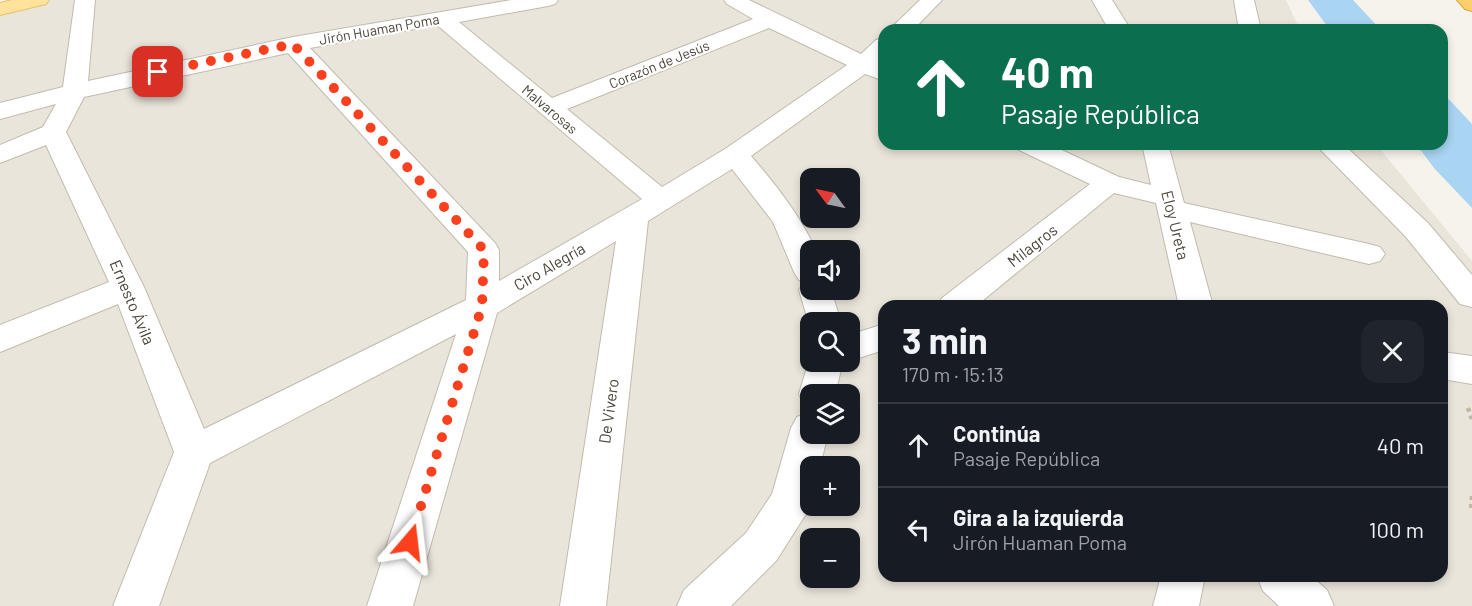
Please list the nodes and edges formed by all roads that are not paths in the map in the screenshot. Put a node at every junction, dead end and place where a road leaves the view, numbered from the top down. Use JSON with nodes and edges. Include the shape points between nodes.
{"nodes":[{"id":1,"x":39,"y":0,"type":"edge"},
{"id":2,"x":85,"y":0,"type":"edge"},
{"id":3,"x":548,"y":0,"type":"edge"},
{"id":4,"x":734,"y":0,"type":"edge"},
{"id":5,"x":932,"y":0,"type":"edge"},
{"id":6,"x":1102,"y":0,"type":"edge"},
{"id":7,"x":1244,"y":0,"type":"edge"},
{"id":8,"x":1467,"y":0,"type":"edge"},
{"id":9,"x":494,"y":4,"type":"edge"},
{"id":10,"x":1472,"y":5,"type":"edge"},
{"id":11,"x":0,"y":9,"type":"edge"},
{"id":12,"x":441,"y":18,"type":"junction"},
{"id":13,"x":770,"y":20,"type":"junction"},
{"id":14,"x":906,"y":24,"type":"edge"},
{"id":15,"x":1116,"y":24,"type":"edge"},
{"id":16,"x":1249,"y":24,"type":"edge"},
{"id":17,"x":293,"y":44,"type":"junction"},
{"id":18,"x":877,"y":62,"type":"edge"},
{"id":19,"x":75,"y":90,"type":"junction"},
{"id":20,"x":548,"y":108,"type":"junction"},
{"id":21,"x":0,"y":111,"type":"edge"},
{"id":22,"x":53,"y":132,"type":"junction"},
{"id":23,"x":1040,"y":150,"type":"edge"},
{"id":24,"x":1157,"y":150,"type":"edge"},
{"id":25,"x":1334,"y":150,"type":"edge"},
{"id":26,"x":0,"y":155,"type":"edge"},
{"id":27,"x":735,"y":155,"type":"junction"},
{"id":28,"x":1109,"y":183,"type":"junction"},
{"id":29,"x":1171,"y":203,"type":"junction"},
{"id":30,"x":647,"y":209,"type":"junction"},
{"id":31,"x":800,"y":249,"type":"edge"},
{"id":32,"x":1369,"y":254,"type":"dead end"},
{"id":33,"x":128,"y":287,"type":"junction"},
{"id":34,"x":1472,"y":296,"type":"edge"},
{"id":35,"x":962,"y":300,"type":"edge"},
{"id":36,"x":1195,"y":300,"type":"edge"},
{"id":37,"x":482,"y":306,"type":"junction"},
{"id":38,"x":0,"y":339,"type":"edge"},
{"id":39,"x":878,"y":339,"type":"edge"},
{"id":40,"x":860,"y":345,"type":"edge"},
{"id":41,"x":1448,"y":367,"type":"edge"},
{"id":42,"x":1472,"y":370,"type":"edge"},
{"id":43,"x":806,"y":444,"type":"edge"},
{"id":44,"x":194,"y":452,"type":"junction"},
{"id":45,"x":1182,"y":582,"type":"edge"},
{"id":46,"x":1285,"y":582,"type":"edge"},
{"id":47,"x":136,"y":606,"type":"edge"},
{"id":48,"x":390,"y":606,"type":"edge"},
{"id":49,"x":583,"y":606,"type":"edge"},
{"id":50,"x":700,"y":606,"type":"edge"},
{"id":51,"x":1176,"y":606,"type":"edge"},
{"id":52,"x":1311,"y":606,"type":"edge"}],
"edges":[{"from":1,"to":11,"type":"main road"},
{"from":2,"to":19,"type":"street"},
{"from":3,"to":9,"type":"street","name":"Jirón Huaman Poma"},
{"from":4,"to":13,"type":"street"},
{"from":5,"to":14,"type":"street"},
{"from":6,"to":15,"type":"street"},
{"from":7,"to":16,"type":"street"},
{"from":8,"to":10,"type":"highway"},
{"from":9,"to":12,"type":"street","name":"Jirón Huaman Poma"},
{"from":12,"to":17,"type":"street","name":"Jirón Huaman Poma"},
{"from":12,"to":20,"type":"street","name":"Malvarosas"},
{"from":13,"to":18,"type":"street"},
{"from":13,"to":20,"type":"street","name":"Corazón de Jesús"},
{"from":17,"to":19,"type":"street","name":"Jirón Huaman Poma"},
{"from":17,"to":37,"type":"street","via":[[484,250]]},
{"from":18,"to":27,"type":"street","name":"Ciro Alegría"},
{"from":19,"to":21,"type":"street","name":"Jirón Huaman Poma"},
{"from":19,"to":22,"type":"street"},
{"from":20,"to":30,"type":"street","name":"Malvarosas"},
{"from":22,"to":26,"type":"street"},
{"from":22,"to":33,"type":"street","name":"Ernesto Ávila"},
{"from":23,"to":28,"type":"street"},
{"from":24,"to":29,"type":"street","name":"Eloy Ureta"},
{"from":25,"to":34,"type":"street","via":[[1417,230]]},
{"from":27,"to":30,"type":"street","name":"Ciro Alegría"},
{"from":27,"to":31,"type":"street","via":[[788,222]]},
{"from":28,"to":29,"type":"street"},
{"from":28,"to":35,"type":"street","name":"Milagros"},
{"from":29,"to":32,"type":"street"},
{"from":29,"to":36,"type":"street","name":"Eloy Ureta"},
{"from":30,"to":37,"type":"street","name":"Ciro Alegría"},
{"from":30,"to":49,"type":"street","name":"De Vivero"},
{"from":33,"to":38,"type":"street"},
{"from":33,"to":44,"type":"street","name":"Ernesto Ávila"},
{"from":37,"to":44,"type":"street","name":"Ciro Alegría"},
{"from":37,"to":48,"type":"street"},
{"from":39,"to":40,"type":"street"},
{"from":41,"to":42,"type":"street"},
{"from":43,"to":50,"type":"street","via":[[791,501],[761,547]]},
{"from":44,"to":47,"type":"street"},
{"from":45,"to":51,"type":"street"},
{"from":46,"to":52,"type":"street"}]}
